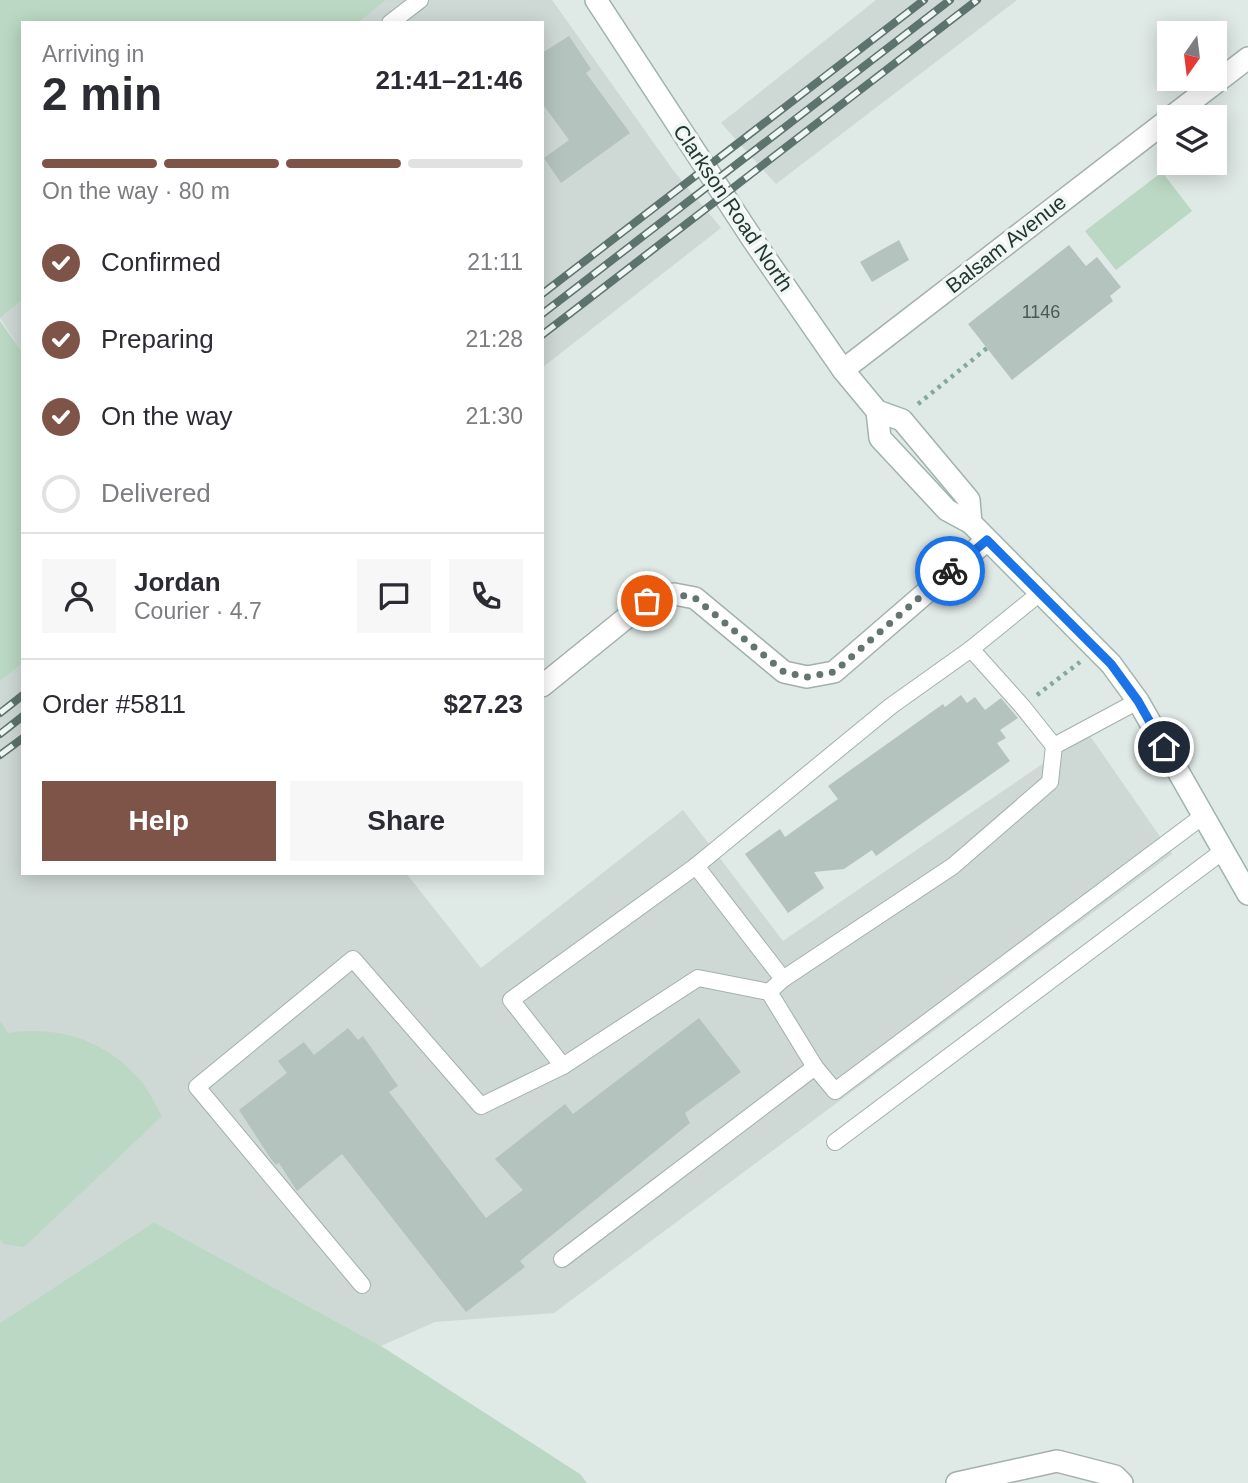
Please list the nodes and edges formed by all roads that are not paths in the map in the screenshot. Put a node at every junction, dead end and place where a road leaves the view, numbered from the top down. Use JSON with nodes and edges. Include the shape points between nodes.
{"nodes":[{"id":1,"x":419,"y":0,"type":"edge"},
{"id":2,"x":596,"y":0,"type":"edge"},
{"id":3,"x":393,"y":21,"type":"edge"},
{"id":4,"x":1248,"y":58,"type":"edge"},
{"id":5,"x":1187,"y":105,"type":"edge"},
{"id":6,"x":1157,"y":128,"type":"edge"},
{"id":7,"x":843,"y":370,"type":"junction"},
{"id":8,"x":987,"y":540,"type":"junction"},
{"id":9,"x":1040,"y":593,"type":"junction"},
{"id":10,"x":971,"y":649,"type":"junction"},
{"id":11,"x":544,"y":684,"type":"edge"},
{"id":12,"x":1138,"y":701,"type":"junction"},
{"id":13,"x":1054,"y":746,"type":"junction"},
{"id":14,"x":1203,"y":816,"type":"junction"},
{"id":15,"x":1223,"y":851,"type":"junction"},
{"id":16,"x":696,"y":866,"type":"junction"},
{"id":17,"x":1248,"y":894,"type":"edge"},
{"id":18,"x":783,"y":979,"type":"junction"},
{"id":19,"x":769,"y":992,"type":"junction"},
{"id":20,"x":564,"y":1066,"type":"junction"},
{"id":21,"x":815,"y":1068,"type":"junction"},
{"id":22,"x":835,"y":1142,"type":"dead end"},
{"id":23,"x":562,"y":1259,"type":"dead end"},
{"id":24,"x":362,"y":1285,"type":"dead end"},
{"id":25,"x":957,"y":1483,"type":"edge"},
{"id":26,"x":1122,"y":1483,"type":"edge"}],
"edges":[{"from":1,"to":3,"type":"lane"},
{"from":2,"to":7,"type":"street","name":"Clarkson Road North"},
{"from":4,"to":5,"type":"street","name":"Balsam Avenue"},
{"from":6,"to":7,"type":"street","name":"Balsam Avenue"},
{"from":7,"to":8,"type":"street","name":"Clarkson Road North","via":[[877,411],[902,420],[969,500],[971,523]]},
{"from":8,"to":9,"type":"street","name":"Clarkson Road North"},
{"from":8,"to":11,"type":"street","via":[[834,672],[807,677],[784,672],[695,598],[674,594],[647,601]]},
{"from":9,"to":10,"type":"lane"},
{"from":9,"to":12,"type":"street","name":"Clarkson Road North","via":[[1111,664]]},
{"from":10,"to":13,"type":"lane"},
{"from":10,"to":16,"type":"lane","via":[[891,706]]},
{"from":12,"to":13,"type":"lane"},
{"from":12,"to":14,"type":"street","name":"Clarkson Road North"},
{"from":13,"to":18,"type":"lane","via":[[1050,782],[953,866]]},
{"from":14,"to":15,"type":"street","name":"Clarkson Road North"},
{"from":14,"to":21,"type":"lane","via":[[835,1091]]},
{"from":15,"to":17,"type":"street","name":"Clarkson Road North"},
{"from":15,"to":22,"type":"lane"},
{"from":16,"to":18,"type":"lane"},
{"from":16,"to":20,"type":"lane","via":[[511,1000]]},
{"from":18,"to":19,"type":"lane"},
{"from":19,"to":20,"type":"lane","via":[[698,978]]},
{"from":19,"to":21,"type":"lane"},
{"from":20,"to":24,"type":"lane","via":[[481,1106],[353,959],[197,1087]]},
{"from":21,"to":23,"type":"lane"},
{"from":25,"to":26,"type":"street","via":[[1057,1461],[1115,1476]]}]}
